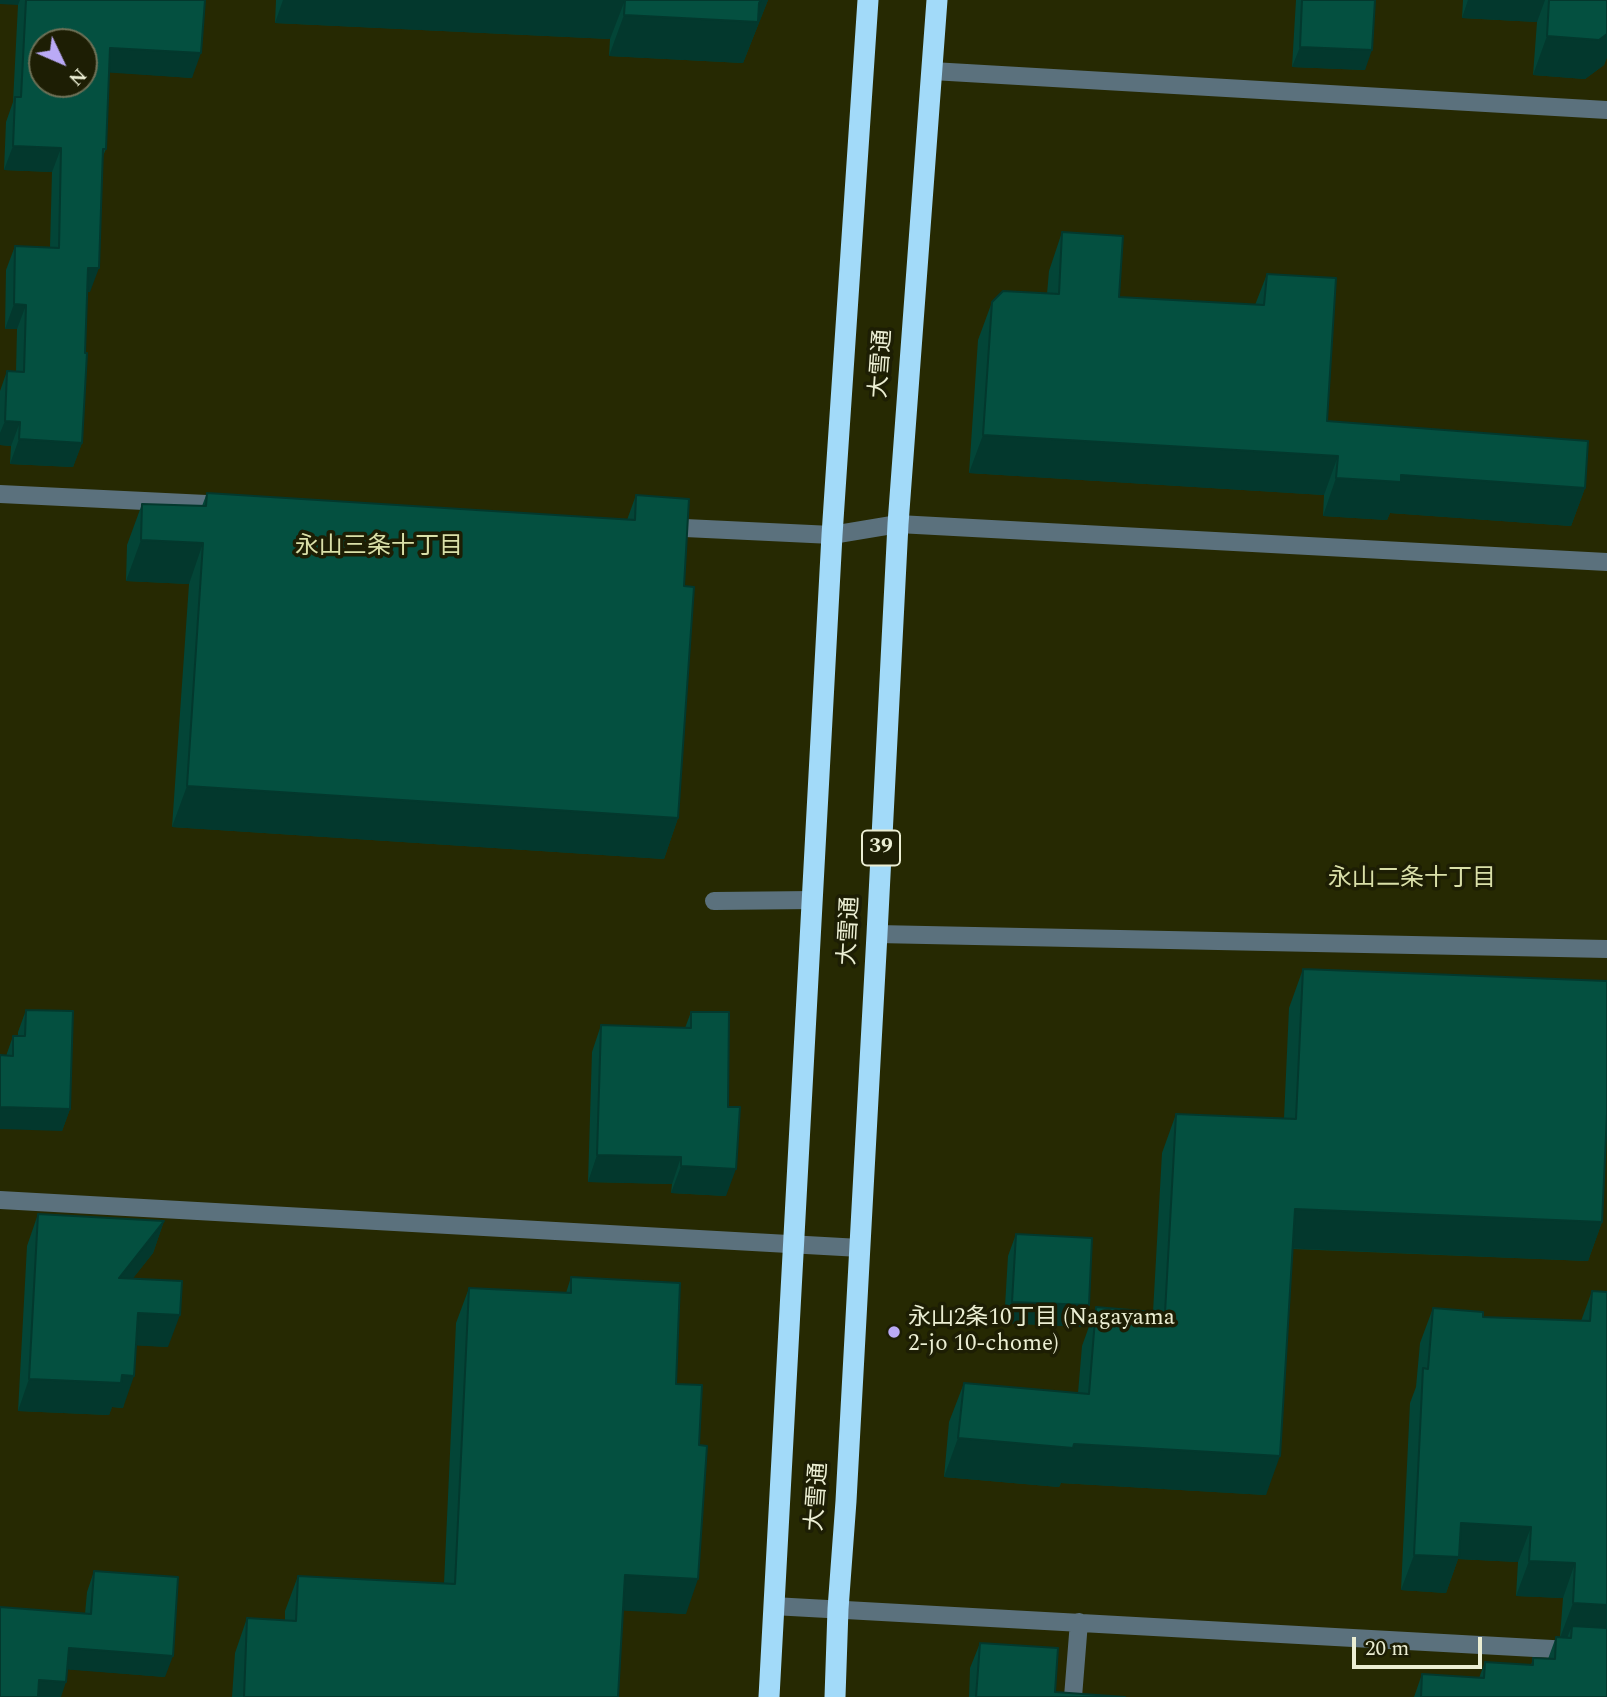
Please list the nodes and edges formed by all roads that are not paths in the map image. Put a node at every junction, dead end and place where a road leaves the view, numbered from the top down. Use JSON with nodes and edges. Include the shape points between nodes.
{"nodes":[{"id":1,"x":868,"y":0,"type":"edge"},
{"id":2,"x":937,"y":0,"type":"edge"},
{"id":3,"x":932,"y":71,"type":"junction"},
{"id":4,"x":1607,"y":110,"type":"edge"},
{"id":5,"x":0,"y":494,"type":"edge"},
{"id":6,"x":247,"y":506,"type":"edge"},
{"id":7,"x":898,"y":524,"type":"junction"},
{"id":8,"x":645,"y":526,"type":"edge"},
{"id":9,"x":832,"y":535,"type":"junction"},
{"id":10,"x":1607,"y":562,"type":"edge"},
{"id":11,"x":813,"y":900,"type":"junction"},
{"id":12,"x":713,"y":901,"type":"dead end"},
{"id":13,"x":877,"y":934,"type":"junction"},
{"id":14,"x":1607,"y":949,"type":"edge"},
{"id":15,"x":0,"y":1200,"type":"edge"},
{"id":16,"x":794,"y":1244,"type":"junction"},
{"id":17,"x":860,"y":1248,"type":"junction"},
{"id":18,"x":773,"y":1606,"type":"junction"},
{"id":19,"x":838,"y":1609,"type":"junction"},
{"id":20,"x":1079,"y":1622,"type":"junction"},
{"id":21,"x":1607,"y":1652,"type":"edge"},
{"id":22,"x":769,"y":1697,"type":"edge"},
{"id":23,"x":835,"y":1697,"type":"edge"},
{"id":24,"x":1073,"y":1697,"type":"edge"}],
"edges":[{"from":1,"to":9,"type":"highway","name":"大雪通"},
{"from":2,"to":3,"type":"highway","name":"大雪通","number":"39"},
{"from":3,"to":4,"type":"street"},
{"from":3,"to":7,"type":"highway","name":"大雪通","number":"39"},
{"from":5,"to":6,"type":"street"},
{"from":7,"to":9,"type":"street"},
{"from":7,"to":10,"type":"street"},
{"from":7,"to":13,"type":"highway","name":"大雪通","number":"39"},
{"from":8,"to":9,"type":"street"},
{"from":9,"to":11,"type":"highway","name":"大雪通"},
{"from":11,"to":12,"type":"street"},
{"from":11,"to":16,"type":"highway","name":"大雪通"},
{"from":13,"to":14,"type":"street"},
{"from":13,"to":17,"type":"highway","name":"大雪通","number":"39"},
{"from":15,"to":16,"type":"street"},
{"from":16,"to":17,"type":"street"},
{"from":16,"to":18,"type":"highway","name":"大雪通"},
{"from":17,"to":19,"type":"highway","name":"大雪通","number":"39"},
{"from":18,"to":19,"type":"street"},
{"from":18,"to":22,"type":"highway","name":"大雪通"},
{"from":19,"to":20,"type":"street"},
{"from":19,"to":23,"type":"highway","name":"大雪通","number":"39"},
{"from":20,"to":21,"type":"street"},
{"from":20,"to":24,"type":"street"}]}
